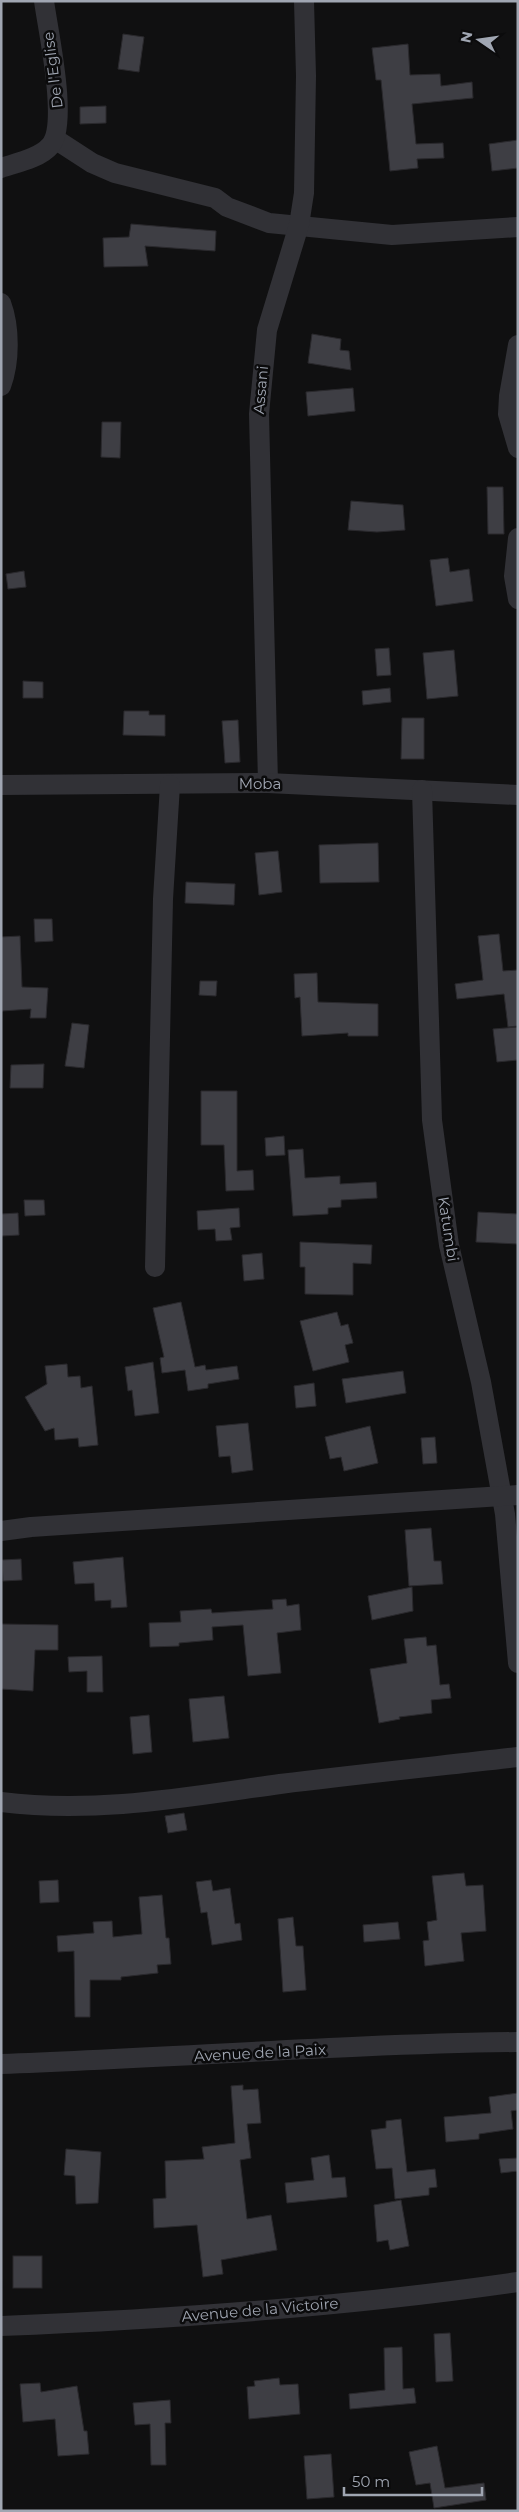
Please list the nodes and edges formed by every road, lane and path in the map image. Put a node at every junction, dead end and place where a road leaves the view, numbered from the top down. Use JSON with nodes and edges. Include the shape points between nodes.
{"nodes":[{"id":1,"x":44,"y":1,"type":"edge"},
{"id":2,"x":304,"y":1,"type":"edge"},
{"id":3,"x":55,"y":139,"type":"junction"},
{"id":4,"x":1,"y":168,"type":"edge"},
{"id":5,"x":299,"y":225,"type":"junction"},
{"id":6,"x":518,"y":227,"type":"edge"},
{"id":7,"x":1,"y":303,"type":"edge"},
{"id":8,"x":518,"y":345,"type":"edge"},
{"id":9,"x":1,"y":386,"type":"edge"},
{"id":10,"x":518,"y":448,"type":"edge"},
{"id":11,"x":518,"y":538,"type":"edge"},
{"id":12,"x":518,"y":599,"type":"edge"},
{"id":13,"x":268,"y":783,"type":"junction"},
{"id":14,"x":1,"y":785,"type":"edge"},
{"id":15,"x":170,"y":785,"type":"junction"},
{"id":16,"x":422,"y":790,"type":"junction"},
{"id":17,"x":518,"y":795,"type":"edge"},
{"id":18,"x":155,"y":1267,"type":"dead end"},
{"id":19,"x":510,"y":1495,"type":"edge"},
{"id":20,"x":1,"y":1531,"type":"edge"},
{"id":21,"x":518,"y":1663,"type":"edge"},
{"id":22,"x":518,"y":1757,"type":"edge"},
{"id":23,"x":1,"y":1802,"type":"edge"},
{"id":24,"x":518,"y":2042,"type":"edge"},
{"id":25,"x":1,"y":2064,"type":"edge"},
{"id":26,"x":518,"y":2282,"type":"edge"},
{"id":27,"x":1,"y":2326,"type":"edge"}],
"edges":[{"from":1,"to":3,"type":"street","name":"De l'Eglise","via":[[58,103]]},
{"from":2,"to":5,"type":"street","name":"Assani","via":[[304,193]]},
{"from":3,"to":4,"type":"street","via":[[39,154]]},
{"from":3,"to":5,"type":"street","via":[[92,163],[115,173],[215,198],[228,208],[269,223]]},
{"from":5,"to":6,"type":"street","via":[[392,235]]},
{"from":5,"to":13,"type":"street","name":"Assani","via":[[267,330],[259,414]]},
{"from":7,"to":9,"type":"street","via":[[7,349]]},
{"from":8,"to":10,"type":"street","via":[[508,414]]},
{"from":11,"to":12,"type":"street","via":[[514,576]]},
{"from":13,"to":15,"type":"street","name":"Moba"},
{"from":13,"to":16,"type":"street","name":"Moba"},
{"from":14,"to":15,"type":"street","name":"Moba"},
{"from":15,"to":18,"type":"street","via":[[163,899]]},
{"from":16,"to":17,"type":"street","name":"Moba"},
{"from":16,"to":19,"type":"street","name":"Katumbi","via":[[432,1120],[449,1245]]},
{"from":19,"to":20,"type":"street"},
{"from":19,"to":21,"type":"street","name":"Katumbi"},
{"from":22,"to":23,"type":"street","via":[[116,1805],[60,1808]]},
{"from":24,"to":25,"type":"street","name":"Avenue de la Paix"},
{"from":26,"to":27,"type":"street","name":"Avenue de la Victoire","via":[[214,2316]]}]}
